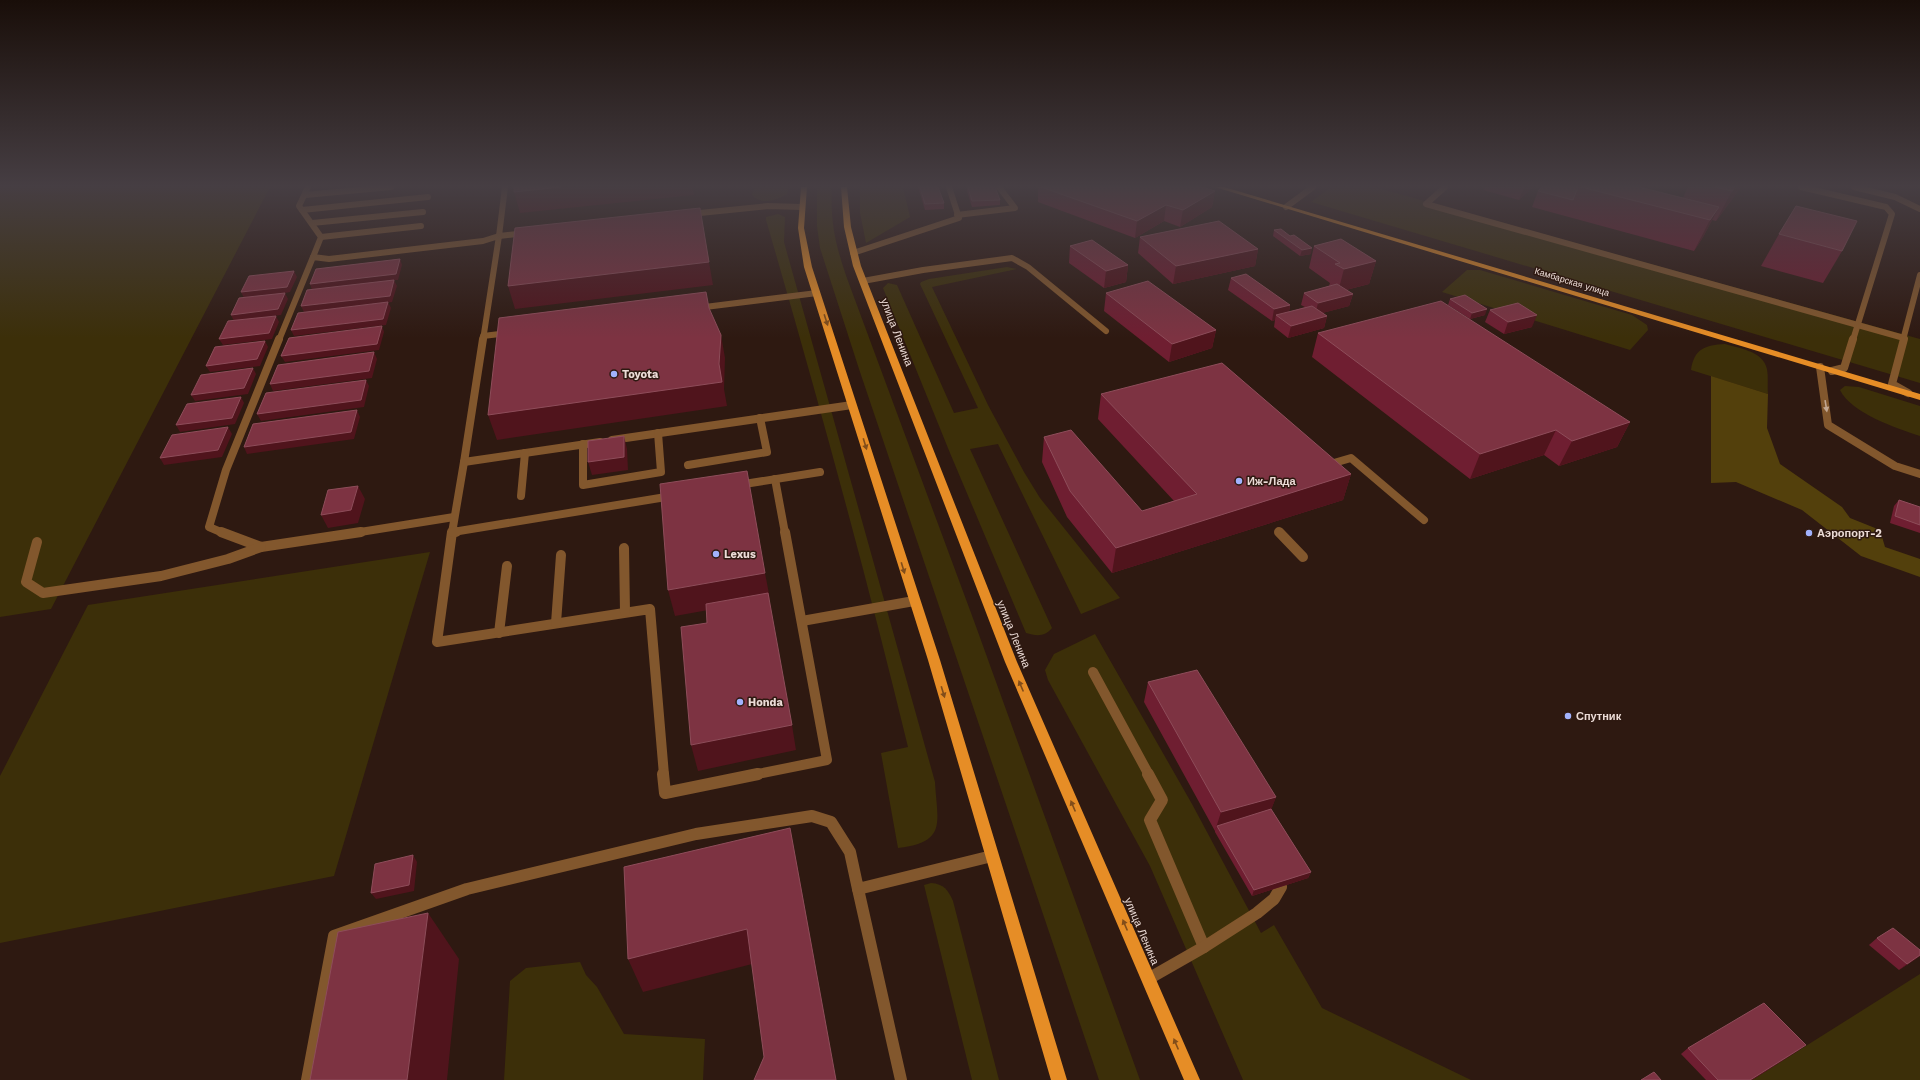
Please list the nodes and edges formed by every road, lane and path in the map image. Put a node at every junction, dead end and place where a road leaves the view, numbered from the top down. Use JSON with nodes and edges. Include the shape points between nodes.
{"nodes":[{"id":1,"x":321,"y":237,"type":"edge"},
{"id":2,"x":495,"y":237,"type":"edge"},
{"id":3,"x":499,"y":237,"type":"edge"},
{"id":4,"x":803,"y":237,"type":"edge"},
{"id":5,"x":850,"y":237,"type":"edge"},
{"id":6,"x":900,"y":237,"type":"edge"},
{"id":7,"x":1387,"y":237,"type":"edge"},
{"id":8,"x":1545,"y":237,"type":"edge"},
{"id":9,"x":1885,"y":237,"type":"edge"},
{"id":10,"x":853,"y":253,"type":"junction"},
{"id":11,"x":313,"y":257,"type":"junction"},
{"id":12,"x":1920,"y":275,"type":"edge"},
{"id":13,"x":863,"y":281,"type":"junction"},
{"id":14,"x":817,"y":293,"type":"junction"},
{"id":15,"x":686,"y":310,"type":"edge"},
{"id":16,"x":1857,"y":325,"type":"junction"},
{"id":17,"x":1106,"y":331,"type":"dead end"},
{"id":18,"x":514,"y":332,"type":"edge"},
{"id":19,"x":483,"y":336,"type":"junction"},
{"id":20,"x":1904,"y":338,"type":"junction"},
{"id":21,"x":1820,"y":367,"type":"junction"},
{"id":22,"x":1832,"y":371,"type":"junction"},
{"id":23,"x":1909,"y":394,"type":"junction"},
{"id":24,"x":1920,"y":397,"type":"edge"},
{"id":25,"x":852,"y":405,"type":"junction"},
{"id":26,"x":760,"y":418,"type":"junction"},
{"id":27,"x":658,"y":433,"type":"junction"},
{"id":28,"x":583,"y":444,"type":"junction"},
{"id":29,"x":525,"y":453,"type":"junction"},
{"id":30,"x":464,"y":462,"type":"junction"},
{"id":31,"x":688,"y":465,"type":"dead end"},
{"id":32,"x":1318,"y":468,"type":"edge"},
{"id":33,"x":820,"y":472,"type":"dead end"},
{"id":34,"x":1920,"y":474,"type":"edge"},
{"id":35,"x":775,"y":479,"type":"junction"},
{"id":36,"x":728,"y":487,"type":"edge"},
{"id":37,"x":681,"y":495,"type":"edge"},
{"id":38,"x":521,"y":496,"type":"dead end"},
{"id":39,"x":454,"y":517,"type":"junction"},
{"id":40,"x":1424,"y":520,"type":"dead end"},
{"id":41,"x":453,"y":532,"type":"junction"},
{"id":42,"x":1279,"y":532,"type":"dead end"},
{"id":43,"x":37,"y":542,"type":"dead end"},
{"id":44,"x":261,"y":547,"type":"junction"},
{"id":45,"x":624,"y":548,"type":"dead end"},
{"id":46,"x":561,"y":555,"type":"dead end"},
{"id":47,"x":1303,"y":557,"type":"dead end"},
{"id":48,"x":507,"y":566,"type":"dead end"},
{"id":49,"x":914,"y":601,"type":"junction"},
{"id":50,"x":625,"y":612,"type":"junction"},
{"id":51,"x":802,"y":621,"type":"junction"},
{"id":52,"x":556,"y":623,"type":"junction"},
{"id":53,"x":499,"y":632,"type":"junction"},
{"id":54,"x":1093,"y":672,"type":"dead end"},
{"id":55,"x":992,"y":856,"type":"junction"},
{"id":56,"x":1281,"y":887,"type":"edge"},
{"id":57,"x":858,"y":889,"type":"junction"},
{"id":58,"x":1204,"y":947,"type":"junction"},
{"id":59,"x":1148,"y":978,"type":"junction"},
{"id":60,"x":308,"y":1080,"type":"edge"},
{"id":61,"x":901,"y":1080,"type":"edge"},
{"id":62,"x":1059,"y":1080,"type":"edge"},
{"id":63,"x":1192,"y":1080,"type":"edge"}],
"edges":[{"from":1,"to":11,"type":"lane"},
{"from":2,"to":11,"type":"lane","via":[[483,241],[329,259]]},
{"from":3,"to":19,"type":"lane"},
{"from":4,"to":14,"type":"main road"},
{"from":5,"to":10,"type":"main road","name":"улица Ленина"},
{"from":6,"to":10,"type":"lane"},
{"from":7,"to":21,"type":"main road","name":"Камбарская улица"},
{"from":8,"to":16,"type":"lane"},
{"from":9,"to":16,"type":"lane"},
{"from":10,"to":13,"type":"main road","name":"улица Ленина"},
{"from":11,"to":44,"type":"lane","via":[[226,470],[209,527]]},
{"from":12,"to":20,"type":"lane"},
{"from":13,"to":17,"type":"lane","via":[[1012,258],[1028,267]]},
{"from":59,"to":13,"type":"main road","name":"улица Ленина","one_way":true,"via":[[1011,662]]},
{"from":14,"to":15,"type":"lane"},
{"from":14,"to":25,"type":"main road","one_way":true},
{"from":16,"to":20,"type":"lane"},
{"from":16,"to":22,"type":"lane","via":[[1844,368]]},
{"from":18,"to":19,"type":"lane"},
{"from":19,"to":30,"type":"lane"},
{"from":20,"to":23,"type":"lane","via":[[1892,384]]},
{"from":21,"to":22,"type":"main road","name":"Камбарская улица"},
{"from":21,"to":34,"type":"lane","one_way":true,"via":[[1828,425],[1895,466]]},
{"from":22,"to":23,"type":"main road","name":"Камбарская улица"},
{"from":23,"to":24,"type":"main road","name":"Камбарская улица"},
{"from":25,"to":26,"type":"lane"},
{"from":25,"to":49,"type":"main road","one_way":true},
{"from":26,"to":27,"type":"lane"},
{"from":26,"to":31,"type":"lane","via":[[767,452]]},
{"from":27,"to":28,"type":"lane"},
{"from":27,"to":28,"type":"lane","via":[[661,472],[583,485]]},
{"from":28,"to":29,"type":"lane"},
{"from":29,"to":30,"type":"lane"},
{"from":29,"to":38,"type":"lane"},
{"from":30,"to":39,"type":"lane"},
{"from":32,"to":40,"type":"lane","via":[[1351,458]]},
{"from":33,"to":35,"type":"lane"},
{"from":35,"to":36,"type":"lane"},
{"from":35,"to":51,"type":"lane"},
{"from":37,"to":41,"type":"lane"},
{"from":39,"to":41,"type":"lane"},
{"from":39,"to":44,"type":"lane"},
{"from":41,"to":53,"type":"lane","via":[[437,642]]},
{"from":42,"to":47,"type":"lane"},
{"from":43,"to":44,"type":"lane","via":[[26,582],[43,593],[160,576],[228,559]]},
{"from":45,"to":50,"type":"lane"},
{"from":46,"to":52,"type":"lane"},
{"from":48,"to":53,"type":"lane"},
{"from":49,"to":51,"type":"lane"},
{"from":49,"to":55,"type":"main road","one_way":true},
{"from":50,"to":51,"type":"lane","via":[[650,609],[665,793],[827,760]]},
{"from":50,"to":52,"type":"lane"},
{"from":52,"to":53,"type":"lane"},
{"from":54,"to":58,"type":"lane","via":[[1162,800],[1150,820]]},
{"from":55,"to":57,"type":"lane","via":[[918,872]]},
{"from":55,"to":62,"type":"main road"},
{"from":56,"to":58,"type":"lane","via":[[1274,899],[1257,913]]},
{"from":57,"to":60,"type":"lane","via":[[850,852],[831,822],[812,816],[696,834],[467,889],[334,936]]},
{"from":57,"to":61,"type":"lane"},
{"from":58,"to":59,"type":"lane"},
{"from":63,"to":59,"type":"main road","name":"улица Ленина","one_way":true}]}
